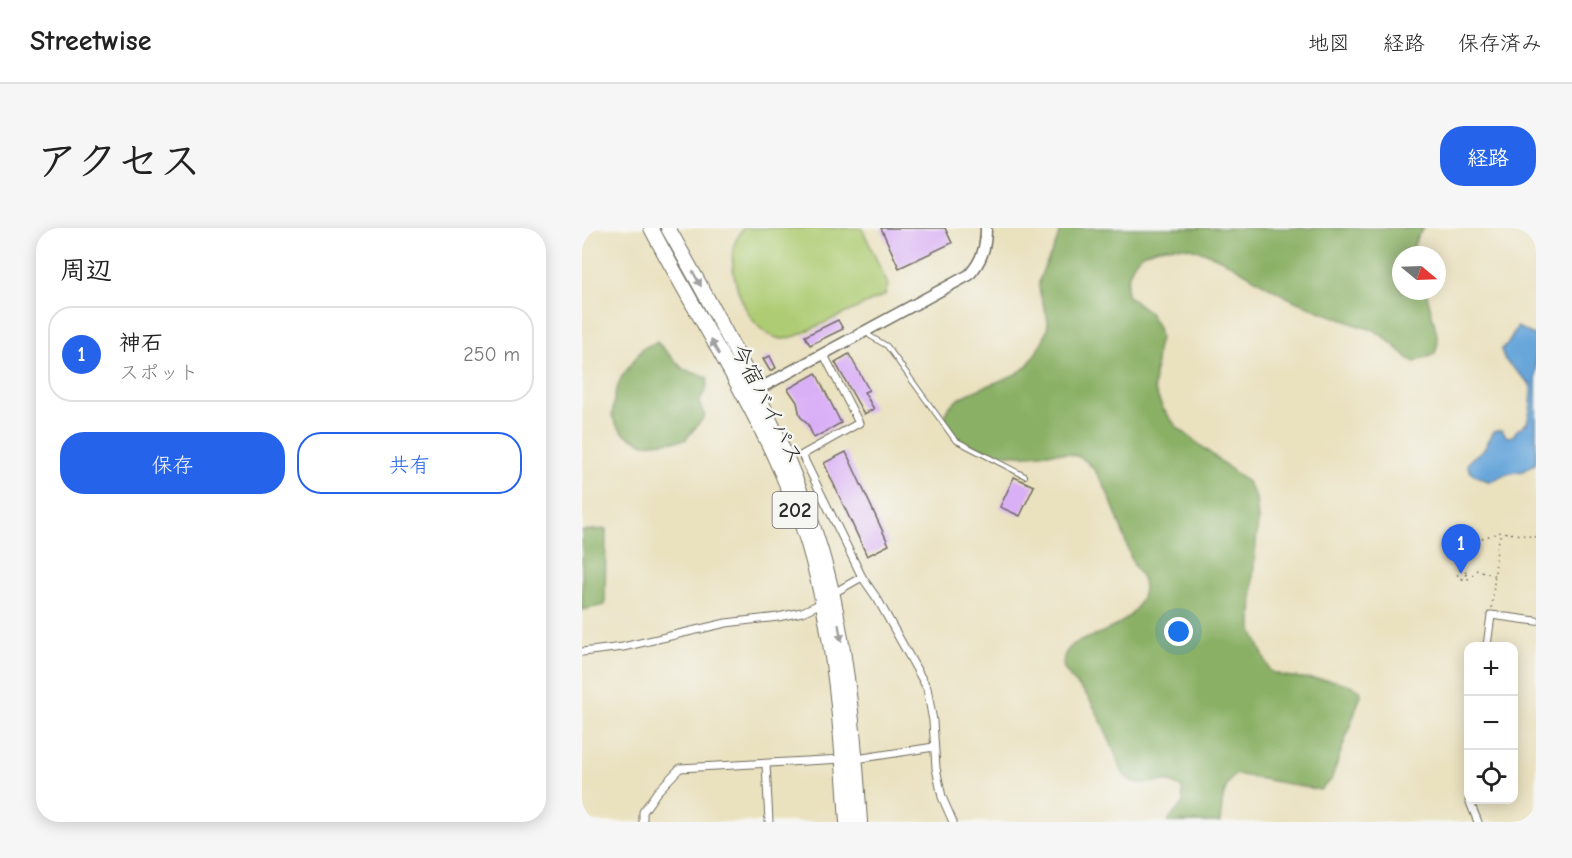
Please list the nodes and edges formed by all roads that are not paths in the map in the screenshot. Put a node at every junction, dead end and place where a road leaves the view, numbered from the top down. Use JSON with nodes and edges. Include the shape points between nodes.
{"nodes":[{"id":1,"x":651,"y":228,"type":"edge"},
{"id":2,"x":668,"y":228,"type":"edge"},
{"id":3,"x":986,"y":228,"type":"edge"},
{"id":4,"x":867,"y":332,"type":"junction"},
{"id":5,"x":824,"y":355,"type":"junction"},
{"id":6,"x":749,"y":394,"type":"junction"},
{"id":7,"x":1025,"y":476,"type":"dead end"},
{"id":8,"x":862,"y":577,"type":"junction"},
{"id":9,"x":827,"y":598,"type":"junction"},
{"id":10,"x":1536,"y":621,"type":"edge"},
{"id":11,"x":1488,"y":642,"type":"edge"},
{"id":12,"x":582,"y":652,"type":"edge"},
{"id":13,"x":934,"y":747,"type":"junction"},
{"id":14,"x":850,"y":759,"type":"junction"},
{"id":15,"x":766,"y":764,"type":"junction"},
{"id":16,"x":1471,"y":804,"type":"edge"},
{"id":17,"x":643,"y":822,"type":"edge"},
{"id":18,"x":769,"y":822,"type":"edge"},
{"id":19,"x":847,"y":822,"type":"edge"},
{"id":20,"x":860,"y":822,"type":"edge"},
{"id":21,"x":953,"y":822,"type":"edge"},
{"id":22,"x":1478,"y":822,"type":"edge"}],
"edges":[{"from":6,"to":1,"type":"highway","name":"今宿バイパス","number":"202","one_way":true},
{"from":2,"to":6,"type":"highway","name":"今宿バイパス","number":"202","one_way":true,"via":[[699,282]]},
{"from":3,"to":4,"type":"street","via":[[984,250],[969,275]]},
{"from":4,"to":5,"type":"street"},
{"from":4,"to":7,"type":"lane","via":[[886,346],[955,440]]},
{"from":5,"to":6,"type":"street"},
{"from":5,"to":8,"type":"street","via":[[859,423],[802,455]]},
{"from":6,"to":9,"type":"highway","name":"今宿バイパス","number":"202","via":[[806,510]]},
{"from":8,"to":9,"type":"street"},
{"from":8,"to":13,"type":"street","via":[[927,688]]},
{"from":9,"to":12,"type":"street","via":[[802,612]]},
{"from":9,"to":14,"type":"highway","name":"今宿バイパス","number":"202","via":[[845,660]]},
{"from":10,"to":11,"type":"street","via":[[1491,615]]},
{"from":13,"to":14,"type":"street"},
{"from":13,"to":21,"type":"street","via":[[942,797]]},
{"from":14,"to":15,"type":"street"},
{"from":14,"to":19,"type":"highway","name":"今宿バイパス","number":"202"},
{"from":14,"to":20,"type":"highway","name":"今宿バイパス","number":"202"},
{"from":15,"to":17,"type":"street","via":[[680,768],[643,812]]},
{"from":15,"to":18,"type":"street"},
{"from":16,"to":22,"type":"street"}]}
